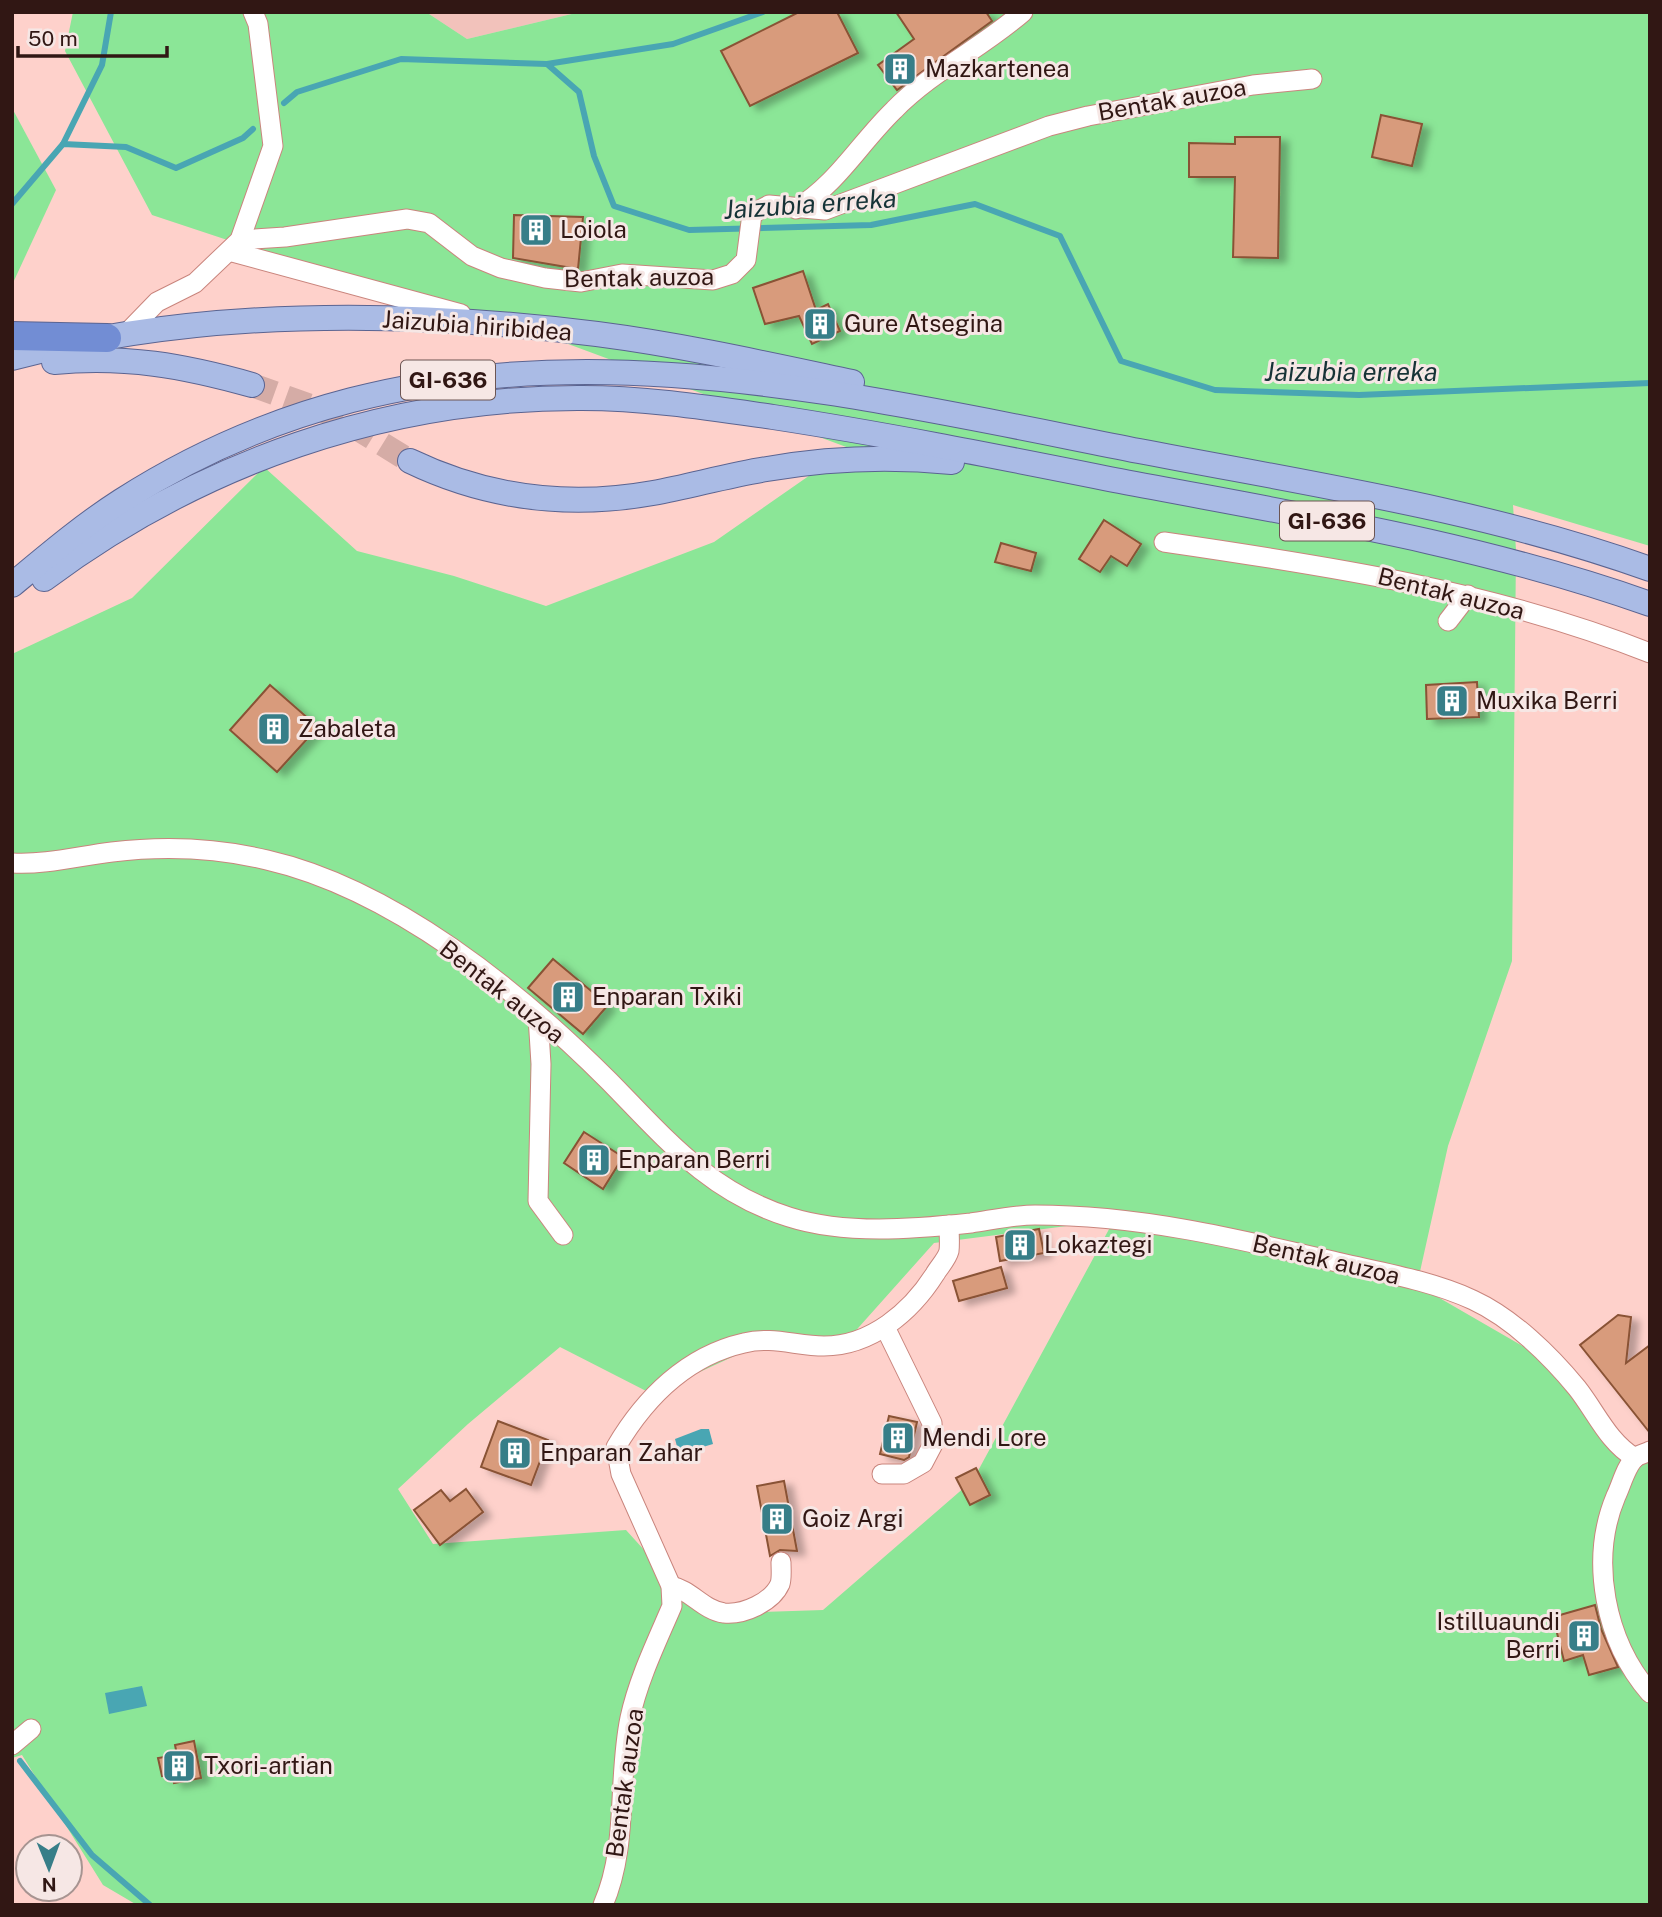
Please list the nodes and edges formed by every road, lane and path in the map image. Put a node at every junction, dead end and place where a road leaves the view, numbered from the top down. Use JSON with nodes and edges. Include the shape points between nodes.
{"nodes":[{"id":1,"x":253,"y":12,"type":"edge"},
{"id":2,"x":1023,"y":12,"type":"edge"},
{"id":3,"x":1312,"y":79,"type":"dead end"},
{"id":4,"x":796,"y":209,"type":"junction"},
{"id":5,"x":234,"y":245,"type":"junction"},
{"id":6,"x":494,"y":323,"type":"junction"},
{"id":7,"x":12,"y":336,"type":"edge"},
{"id":8,"x":116,"y":336,"type":"junction"},
{"id":9,"x":12,"y":358,"type":"edge"},
{"id":10,"x":12,"y":370,"type":"edge"},
{"id":11,"x":252,"y":385,"type":"tunnel mouth"},
{"id":12,"x":934,"y":411,"type":"junction"},
{"id":13,"x":999,"y":457,"type":"junction"},
{"id":14,"x":410,"y":461,"type":"tunnel mouth"},
{"id":15,"x":1164,"y":542,"type":"dead end"},
{"id":16,"x":1650,"y":569,"type":"edge"},
{"id":17,"x":12,"y":585,"type":"edge"},
{"id":18,"x":1468,"y":595,"type":"junction"},
{"id":19,"x":12,"y":602,"type":"edge"},
{"id":20,"x":1650,"y":604,"type":"edge"},
{"id":21,"x":1448,"y":621,"type":"dead end"},
{"id":22,"x":1650,"y":653,"type":"edge"},
{"id":23,"x":12,"y":863,"type":"edge"},
{"id":24,"x":538,"y":1016,"type":"junction"},
{"id":25,"x":949,"y":1225,"type":"junction"},
{"id":26,"x":563,"y":1235,"type":"dead end"},
{"id":27,"x":885,"y":1327,"type":"junction"},
{"id":28,"x":1642,"y":1454,"type":"edge"},
{"id":29,"x":882,"y":1474,"type":"dead end"},
{"id":30,"x":781,"y":1562,"type":"dead end"},
{"id":31,"x":671,"y":1586,"type":"junction"},
{"id":32,"x":1650,"y":1693,"type":"edge"},
{"id":33,"x":31,"y":1729,"type":"dead end"},
{"id":34,"x":12,"y":1745,"type":"edge"},
{"id":35,"x":603,"y":1905,"type":"edge"}],
"edges":[{"from":1,"to":5,"type":"street","via":[[273,146]]},
{"from":2,"to":4,"type":"street","via":[[992,40],[929,78],[894,110],[821,193]]},
{"from":3,"to":4,"type":"street","name":"Bentak auzoa","via":[[1253,85],[1049,125],[825,210]]},
{"from":4,"to":5,"type":"street","name":"Bentak auzoa","via":[[769,205],[752,214],[746,260],[732,274],[713,280],[622,274],[581,282],[545,278],[472,256],[429,223],[407,219]]},
{"from":5,"to":6,"type":"street"},
{"from":5,"to":8,"type":"street","via":[[195,283],[158,302]]},
{"from":6,"to":8,"type":"main road","name":"Jaizubia hiribidea","via":[[325,318]]},
{"from":6,"to":12,"type":"main road","name":"Jaizubia hiribidea","via":[[705,352],[901,392]]},
{"from":7,"to":8,"type":"highway"},
{"from":8,"to":9,"type":"main road","name":"Jaizubia hiribidea"},
{"from":10,"to":11,"type":"main road","via":[[81,359],[131,360],[170,364]]},
{"from":12,"to":16,"type":"main road","number":"GI-636","via":[[1452,512],[1559,539]]},
{"from":12,"to":17,"type":"main road","number":"GI-636","via":[[792,388],[632,372],[535,371],[438,381],[296,417],[207,453],[122,500]]},
{"from":13,"to":14,"type":"main road","via":[[957,462],[839,459],[653,493],[565,500],[480,488]]},
{"from":13,"to":19,"type":"main road","number":"GI-636","via":[[868,431],[653,401],[535,399],[441,409],[348,428],[215,475],[92,543]]},
{"from":13,"to":20,"type":"main road","number":"GI-636","via":[[1436,542],[1551,571]]},
{"from":15,"to":18,"type":"street","name":"Bentak auzoa","via":[[1312,563]]},
{"from":18,"to":21,"type":"street"},
{"from":18,"to":22,"type":"street","name":"Bentak auzoa"},
{"from":23,"to":24,"type":"street","name":"Bentak auzoa","via":[[117,851],[186,849],[267,860],[336,883],[413,924]]},
{"from":24,"to":25,"type":"street","name":"Bentak auzoa","via":[[696,1170],[743,1198],[790,1218],[838,1226]]},
{"from":24,"to":26,"type":"street","via":[[538,1201]]},
{"from":25,"to":27,"type":"street","via":[[949,1252],[910,1307]]},
{"from":25,"to":28,"type":"street","name":"Bentak auzoa","via":[[1031,1215],[1142,1220],[1425,1283],[1475,1300],[1508,1321],[1577,1389],[1624,1452]]},
{"from":27,"to":29,"type":"street","via":[[925,1404],[933,1444],[923,1462],[904,1474]]},
{"from":27,"to":31,"type":"street","via":[[855,1342],[825,1346],[771,1340],[744,1343],[697,1361],[653,1394],[616,1447],[621,1474]]},
{"from":28,"to":32,"type":"street","via":[[1606,1521],[1601,1556],[1619,1642],[1631,1670]]},
{"from":30,"to":31,"type":"street","via":[[781,1582],[771,1598],[750,1608],[724,1613],[685,1589]]},
{"from":31,"to":35,"type":"street","name":"Bentak auzoa","via":[[672,1606],[630,1717],[621,1831]]},
{"from":33,"to":34,"type":"street"}]}
